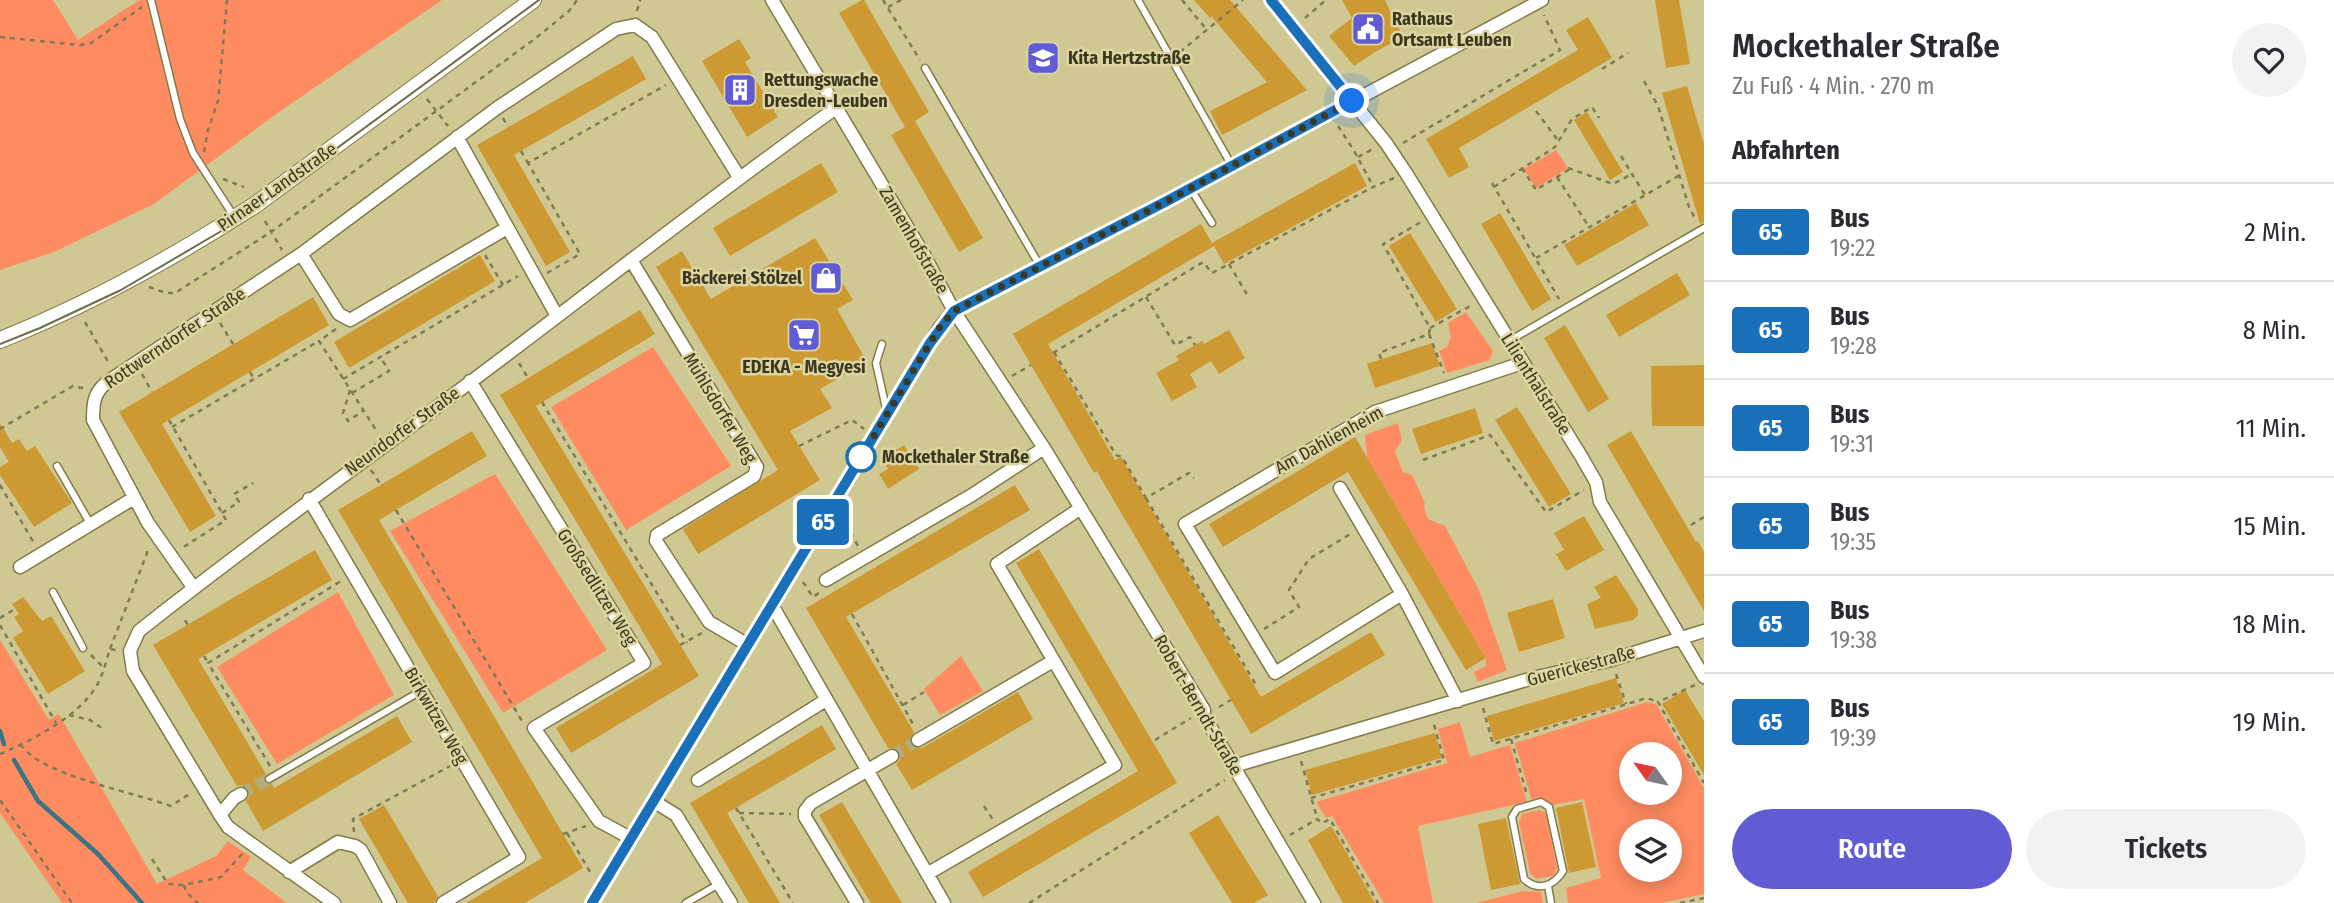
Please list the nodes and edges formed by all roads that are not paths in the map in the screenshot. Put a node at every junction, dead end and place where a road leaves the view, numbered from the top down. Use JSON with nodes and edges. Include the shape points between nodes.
{"nodes":[{"id":1,"x":151,"y":0,"type":"edge"},
{"id":2,"x":533,"y":0,"type":"edge"},
{"id":3,"x":772,"y":0,"type":"edge"},
{"id":4,"x":1138,"y":0,"type":"edge"},
{"id":5,"x":1271,"y":0,"type":"edge"},
{"id":6,"x":1540,"y":1,"type":"edge"},
{"id":7,"x":925,"y":68,"type":"road end"},
{"id":8,"x":1352,"y":101,"type":"junction"},
{"id":9,"x":836,"y":108,"type":"junction"},
{"id":10,"x":457,"y":137,"type":"junction"},
{"id":11,"x":1232,"y":166,"type":"junction"},
{"id":12,"x":739,"y":177,"type":"junction"},
{"id":13,"x":1191,"y":188,"type":"junction"},
{"id":14,"x":235,"y":218,"type":"junction"},
{"id":15,"x":1212,"y":223,"type":"dead end"},
{"id":16,"x":507,"y":228,"type":"junction"},
{"id":17,"x":1702,"y":229,"type":"edge"},
{"id":18,"x":301,"y":254,"type":"junction"},
{"id":19,"x":631,"y":260,"type":"junction"},
{"id":20,"x":1040,"y":266,"type":"junction"},
{"id":21,"x":954,"y":311,"type":"junction"},
{"id":22,"x":557,"y":316,"type":"junction"},
{"id":23,"x":0,"y":340,"type":"edge"},
{"id":24,"x":1509,"y":341,"type":"junction"},
{"id":25,"x":882,"y":344,"type":"dead end"},
{"id":26,"x":1522,"y":363,"type":"junction"},
{"id":27,"x":470,"y":381,"type":"junction"},
{"id":28,"x":887,"y":414,"type":"junction"},
{"id":29,"x":1044,"y":448,"type":"junction"},
{"id":30,"x":57,"y":466,"type":"dead end"},
{"id":31,"x":1340,"y":488,"type":"dead end"},
{"id":32,"x":134,"y":498,"type":"junction"},
{"id":33,"x":309,"y":499,"type":"junction"},
{"id":34,"x":1081,"y":508,"type":"junction"},
{"id":35,"x":91,"y":525,"type":"junction"},
{"id":36,"x":20,"y":567,"type":"dead end"},
{"id":37,"x":826,"y":580,"type":"dead end"},
{"id":38,"x":193,"y":587,"type":"junction"},
{"id":39,"x":53,"y":592,"type":"dead end"},
{"id":40,"x":1402,"y":594,"type":"junction"},
{"id":41,"x":772,"y":605,"type":"junction"},
{"id":42,"x":1704,"y":631,"type":"edge"},
{"id":43,"x":1681,"y":638,"type":"junction"},
{"id":44,"x":748,"y":645,"type":"junction"},
{"id":45,"x":83,"y":648,"type":"road end"},
{"id":46,"x":1053,"y":661,"type":"junction"},
{"id":47,"x":1704,"y":679,"type":"edge"},
{"id":48,"x":421,"y":691,"type":"junction"},
{"id":49,"x":826,"y":700,"type":"junction"},
{"id":50,"x":1458,"y":701,"type":"junction"},
{"id":51,"x":920,"y":739,"type":"tunnel mouth"},
{"id":52,"x":892,"y":756,"type":"tunnel mouth"},
{"id":53,"x":1235,"y":769,"type":"junction"},
{"id":54,"x":866,"y":772,"type":"junction"},
{"id":55,"x":272,"y":777,"type":"tunnel mouth"},
{"id":56,"x":698,"y":780,"type":"dead end"},
{"id":57,"x":241,"y":794,"type":"tunnel mouth"},
{"id":58,"x":655,"y":802,"type":"junction"},
{"id":59,"x":220,"y":816,"type":"junction"},
{"id":60,"x":632,"y":839,"type":"junction"},
{"id":61,"x":289,"y":872,"type":"junction"},
{"id":62,"x":927,"y":874,"type":"junction"},
{"id":63,"x":719,"y":884,"type":"junction"},
{"id":64,"x":1548,"y":886,"type":"junction"},
{"id":65,"x":334,"y":903,"type":"edge"},
{"id":66,"x":390,"y":903,"type":"edge"},
{"id":67,"x":443,"y":903,"type":"edge"},
{"id":68,"x":592,"y":903,"type":"edge"},
{"id":69,"x":686,"y":903,"type":"edge"},
{"id":70,"x":731,"y":903,"type":"edge"},
{"id":71,"x":857,"y":903,"type":"edge"},
{"id":72,"x":944,"y":903,"type":"edge"},
{"id":73,"x":1314,"y":903,"type":"edge"},
{"id":74,"x":1551,"y":903,"type":"edge"}],
"edges":[{"from":1,"to":14,"type":"lane","via":[[180,119],[193,153]]},
{"from":2,"to":14,"type":"street","name":"Pirnaer Landstraße"},
{"from":3,"to":9,"type":"street","name":"Zamenhofstraße"},
{"from":4,"to":11,"type":"lane"},
{"from":5,"to":8,"type":"street","name":"Lilienthalstraße"},
{"from":6,"to":8,"type":"street"},
{"from":7,"to":20,"type":"lane"},
{"from":8,"to":11,"type":"street"},
{"from":8,"to":24,"type":"street","name":"Lilienthalstraße","via":[[1406,173]]},
{"from":9,"to":12,"type":"street","name":"Neundorfer Straße"},
{"from":9,"to":21,"type":"street","name":"Zamenhofstraße"},
{"from":10,"to":12,"type":"street","name":"Rottwerndorfer Straße","via":[[616,29],[635,25],[652,37]]},
{"from":10,"to":16,"type":"street"},
{"from":10,"to":18,"type":"street","name":"Rottwerndorfer Straße"},
{"from":11,"to":13,"type":"street"},
{"from":12,"to":19,"type":"street","name":"Neundorfer Straße"},
{"from":13,"to":15,"type":"lane"},
{"from":13,"to":20,"type":"street"},
{"from":14,"to":23,"type":"street","name":"Pirnaer Landstraße","via":[[129,282]]},
{"from":16,"to":18,"type":"street","via":[[351,320],[338,314]]},
{"from":16,"to":22,"type":"street"},
{"from":17,"to":24,"type":"lane"},
{"from":18,"to":32,"type":"street","name":"Rottwerndorfer Straße","via":[[96,391],[93,420]]},
{"from":19,"to":22,"type":"street","name":"Neundorfer Straße"},
{"from":19,"to":44,"type":"street","name":"Mühlsdorfer Weg","via":[[757,467],[754,476],[657,536],[656,541],[709,622]]},
{"from":20,"to":21,"type":"street"},
{"from":21,"to":28,"type":"street","name":"Zamenhofstraße"},
{"from":21,"to":29,"type":"street","name":"Robert-Berndt-Straße"},
{"from":22,"to":27,"type":"street","name":"Neundorfer Straße"},
{"from":24,"to":26,"type":"street","name":"Lilienthalstraße"},
{"from":25,"to":28,"type":"lane","via":[[876,363]]},
{"from":26,"to":40,"type":"street","name":"Am Dahlienheim","via":[[1375,412],[1185,524],[1275,673]]},
{"from":26,"to":43,"type":"street","name":"Lilienthalstraße","via":[[1596,482],[1600,502]]},
{"from":27,"to":33,"type":"street","name":"Neundorfer Straße"},
{"from":27,"to":60,"type":"street","name":"Großsedlitzer Weg","via":[[644,663],[534,728],[599,821]]},
{"from":28,"to":41,"type":"street","name":"Zamenhofstraße"},
{"from":29,"to":34,"type":"street","name":"Robert-Berndt-Straße"},
{"from":29,"to":37,"type":"street"},
{"from":30,"to":35,"type":"lane"},
{"from":31,"to":40,"type":"street"},
{"from":32,"to":35,"type":"street"},
{"from":32,"to":38,"type":"street","name":"Rottwerndorfer Straße"},
{"from":33,"to":38,"type":"street","name":"Neundorfer Straße"},
{"from":33,"to":48,"type":"street","name":"Birkwitzer Weg"},
{"from":34,"to":46,"type":"street","via":[[997,564]]},
{"from":34,"to":53,"type":"street","name":"Robert-Berndt-Straße"},
{"from":35,"to":36,"type":"street"},
{"from":38,"to":59,"type":"street","name":"Neundorfer Straße","via":[[139,631],[130,651],[133,671]]},
{"from":39,"to":45,"type":"lane"},
{"from":40,"to":50,"type":"street"},
{"from":41,"to":44,"type":"street","name":"Zamenhofstraße"},
{"from":41,"to":49,"type":"street"},
{"from":42,"to":43,"type":"street","name":"Guerickestraße"},
{"from":43,"to":47,"type":"street","name":"Lilienthalstraße"},
{"from":43,"to":50,"type":"street","name":"Guerickestraße"},
{"from":44,"to":58,"type":"street","name":"Zamenhofstraße"},
{"from":46,"to":51,"type":"street"},
{"from":46,"to":62,"type":"street","via":[[1115,765]]},
{"from":48,"to":55,"type":"lane"},
{"from":48,"to":67,"type":"street","name":"Birkwitzer Weg","via":[[519,858]]},
{"from":49,"to":54,"type":"street"},
{"from":49,"to":56,"type":"street"},
{"from":50,"to":53,"type":"street","name":"Guerickestraße"},
{"from":52,"to":54,"type":"street"},
{"from":53,"to":73,"type":"street","name":"Robert-Berndt-Straße"},
{"from":54,"to":62,"type":"street"},
{"from":54,"to":71,"type":"street","via":[[811,803],[805,817]]},
{"from":57,"to":59,"type":"street"},
{"from":58,"to":60,"type":"street","name":"Zamenhofstraße"},
{"from":58,"to":63,"type":"street","via":[[676,815]]},
{"from":59,"to":61,"type":"street"},
{"from":60,"to":68,"type":"street","name":"Zamenhofstraße"},
{"from":61,"to":65,"type":"street"},
{"from":61,"to":66,"type":"street","via":[[338,842],[355,846]]},
{"from":62,"to":72,"type":"street"},
{"from":63,"to":69,"type":"lane"},
{"from":63,"to":70,"type":"street"},
{"from":64,"to":64,"type":"lane","via":[[1563,871],[1549,807],[1541,802],[1517,809],[1512,817],[1524,879],[1531,885]]},
{"from":64,"to":74,"type":"lane"}]}
